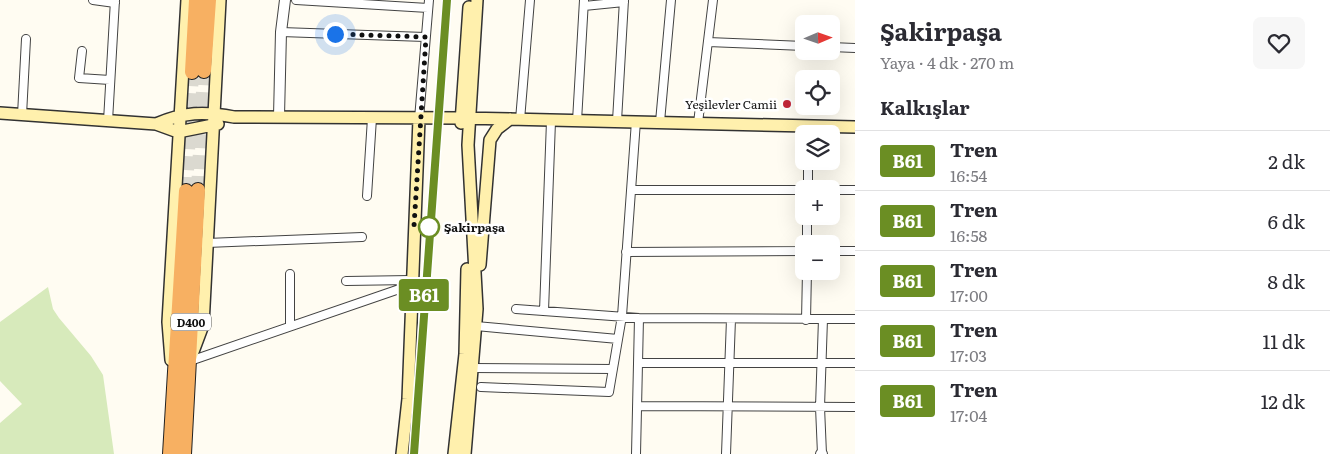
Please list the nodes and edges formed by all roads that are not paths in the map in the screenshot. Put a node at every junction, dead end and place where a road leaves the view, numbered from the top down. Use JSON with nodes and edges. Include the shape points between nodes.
{"nodes":[{"id":1,"x":93,"y":0,"type":"edge"},
{"id":2,"x":187,"y":0,"type":"edge"},
{"id":3,"x":196,"y":0,"type":"edge"},
{"id":4,"x":209,"y":0,"type":"edge"},
{"id":5,"x":220,"y":0,"type":"edge"},
{"id":6,"x":285,"y":0,"type":"edge"},
{"id":7,"x":296,"y":0,"type":"edge"},
{"id":8,"x":469,"y":0,"type":"edge"},
{"id":9,"x":477,"y":0,"type":"edge"},
{"id":10,"x":530,"y":0,"type":"edge"},
{"id":11,"x":671,"y":0,"type":"edge"},
{"id":12,"x":713,"y":0,"type":"edge"},
{"id":13,"x":624,"y":1,"type":"edge"},
{"id":14,"x":115,"y":2,"type":"edge"},
{"id":15,"x":584,"y":3,"type":"edge"},
{"id":16,"x":429,"y":4,"type":"edge"},
{"id":17,"x":281,"y":32,"type":"junction"},
{"id":18,"x":426,"y":37,"type":"junction"},
{"id":19,"x":26,"y":39,"type":"dead end"},
{"id":20,"x":708,"y":42,"type":"junction"},
{"id":21,"x":795,"y":46,"type":"edge"},
{"id":22,"x":840,"y":47,"type":"edge"},
{"id":23,"x":855,"y":48,"type":"edge"},
{"id":24,"x":82,"y":51,"type":"dead end"},
{"id":25,"x":110,"y":80,"type":"junction"},
{"id":26,"x":0,"y":113,"type":"edge"},
{"id":27,"x":213,"y":113,"type":"junction"},
{"id":28,"x":179,"y":114,"type":"junction"},
{"id":29,"x":22,"y":115,"type":"junction"},
{"id":30,"x":279,"y":116,"type":"junction"},
{"id":31,"x":234,"y":117,"type":"junction"},
{"id":32,"x":372,"y":118,"type":"junction"},
{"id":33,"x":419,"y":118,"type":"junction"},
{"id":34,"x":465,"y":118,"type":"junction"},
{"id":35,"x":515,"y":120,"type":"junction"},
{"id":36,"x":108,"y":121,"type":"junction"},
{"id":37,"x":551,"y":121,"type":"junction"},
{"id":38,"x":577,"y":121,"type":"junction"},
{"id":39,"x":617,"y":121,"type":"junction"},
{"id":40,"x":636,"y":122,"type":"junction"},
{"id":41,"x":660,"y":122,"type":"junction"},
{"id":42,"x":698,"y":123,"type":"junction"},
{"id":43,"x":156,"y":124,"type":"junction"},
{"id":44,"x":213,"y":127,"type":"junction"},
{"id":45,"x":855,"y":127,"type":"edge"},
{"id":46,"x":840,"y":128,"type":"edge"},
{"id":47,"x":795,"y":129,"type":"edge"},
{"id":48,"x":178,"y":132,"type":"junction"},
{"id":49,"x":631,"y":190,"type":"junction"},
{"id":50,"x":795,"y":190,"type":"edge"},
{"id":51,"x":840,"y":190,"type":"edge"},
{"id":52,"x":855,"y":190,"type":"edge"},
{"id":53,"x":367,"y":196,"type":"dead end"},
{"id":54,"x":362,"y":237,"type":"dead end"},
{"id":55,"x":207,"y":243,"type":"junction"},
{"id":56,"x":840,"y":251,"type":"edge"},
{"id":57,"x":855,"y":251,"type":"edge"},
{"id":58,"x":626,"y":252,"type":"junction"},
{"id":59,"x":795,"y":252,"type":"edge"},
{"id":60,"x":290,"y":274,"type":"dead end"},
{"id":61,"x":807,"y":280,"type":"edge"},
{"id":62,"x":346,"y":281,"type":"dead end"},
{"id":63,"x":411,"y":282,"type":"junction"},
{"id":64,"x":477,"y":309,"type":"junction"},
{"id":65,"x":516,"y":309,"type":"dead end"},
{"id":66,"x":544,"y":311,"type":"junction"},
{"id":67,"x":622,"y":316,"type":"junction"},
{"id":68,"x":639,"y":318,"type":"junction"},
{"id":69,"x":854,"y":318,"type":"edge"},
{"id":70,"x":731,"y":319,"type":"junction"},
{"id":71,"x":823,"y":319,"type":"junction"},
{"id":72,"x":806,"y":320,"type":"junction"},
{"id":73,"x":290,"y":326,"type":"junction"},
{"id":74,"x":476,"y":326,"type":"junction"},
{"id":75,"x":618,"y":339,"type":"junction"},
{"id":76,"x":190,"y":361,"type":"junction"},
{"id":77,"x":639,"y":363,"type":"junction"},
{"id":78,"x":729,"y":363,"type":"junction"},
{"id":79,"x":822,"y":363,"type":"junction"},
{"id":80,"x":855,"y":363,"type":"edge"},
{"id":81,"x":472,"y":368,"type":"junction"},
{"id":82,"x":613,"y":369,"type":"junction"},
{"id":83,"x":481,"y":387,"type":"dead end"},
{"id":84,"x":174,"y":390,"type":"junction"},
{"id":85,"x":638,"y":406,"type":"junction"},
{"id":86,"x":728,"y":406,"type":"junction"},
{"id":87,"x":820,"y":407,"type":"junction"},
{"id":88,"x":855,"y":407,"type":"edge"},
{"id":89,"x":170,"y":454,"type":"edge"},
{"id":90,"x":184,"y":454,"type":"edge"},
{"id":91,"x":402,"y":454,"type":"edge"},
{"id":92,"x":454,"y":454,"type":"edge"},
{"id":93,"x":465,"y":454,"type":"edge"},
{"id":94,"x":636,"y":454,"type":"edge"},
{"id":95,"x":726,"y":454,"type":"edge"},
{"id":96,"x":821,"y":454,"type":"edge"}],
"edges":[{"from":1,"to":14,"type":"street"},
{"from":2,"to":28,"type":"main road"},
{"from":3,"to":4,"type":"highway","via":[[198,71]]},
{"from":5,"to":27,"type":"main road"},
{"from":6,"to":17,"type":"street"},
{"from":7,"to":16,"type":"street"},
{"from":8,"to":34,"type":"main road"},
{"from":9,"to":34,"type":"main road"},
{"from":10,"to":35,"type":"street"},
{"from":11,"to":41,"type":"street"},
{"from":12,"to":20,"type":"street"},
{"from":13,"to":15,"type":"street"},
{"from":13,"to":39,"type":"street"},
{"from":14,"to":25,"type":"street"},
{"from":15,"to":38,"type":"street"},
{"from":16,"to":18,"type":"street"},
{"from":17,"to":18,"type":"street"},
{"from":17,"to":30,"type":"street"},
{"from":18,"to":33,"type":"street"},
{"from":19,"to":29,"type":"street"},
{"from":20,"to":21,"type":"street"},
{"from":20,"to":42,"type":"street"},
{"from":22,"to":23,"type":"street"},
{"from":24,"to":25,"type":"street","via":[[79,78]]},
{"from":25,"to":36,"type":"street"},
{"from":26,"to":29,"type":"main road"},
{"from":27,"to":28,"type":"main road"},
{"from":27,"to":31,"type":"main road"},
{"from":27,"to":44,"type":"main road"},
{"from":28,"to":43,"type":"main road"},
{"from":28,"to":48,"type":"main road"},
{"from":29,"to":36,"type":"main road"},
{"from":30,"to":31,"type":"main road"},
{"from":30,"to":32,"type":"main road"},
{"from":31,"to":44,"type":"main road"},
{"from":32,"to":33,"type":"main road"},
{"from":32,"to":53,"type":"street"},
{"from":33,"to":34,"type":"main road"},
{"from":33,"to":63,"type":"main road"},
{"from":34,"to":35,"type":"main road"},
{"from":34,"to":64,"type":"main road"},
{"from":34,"to":92,"type":"main road","via":[[462,177],[468,275],[465,354]]},
{"from":35,"to":37,"type":"main road"},
{"from":35,"to":64,"type":"main road","via":[[497,129],[490,140]]},
{"from":36,"to":43,"type":"main road"},
{"from":37,"to":38,"type":"main road"},
{"from":37,"to":66,"type":"street"},
{"from":38,"to":39,"type":"main road"},
{"from":39,"to":40,"type":"main road"},
{"from":40,"to":41,"type":"main road"},
{"from":40,"to":49,"type":"street"},
{"from":41,"to":42,"type":"main road"},
{"from":42,"to":47,"type":"main road"},
{"from":43,"to":48,"type":"main road"},
{"from":44,"to":48,"type":"main road"},
{"from":44,"to":55,"type":"main road"},
{"from":45,"to":46,"type":"main road"},
{"from":48,"to":84,"type":"main road","via":[[168,322]]},
{"from":49,"to":50,"type":"street"},
{"from":49,"to":58,"type":"street"},
{"from":51,"to":52,"type":"street"},
{"from":54,"to":55,"type":"street"},
{"from":55,"to":76,"type":"main road","via":[[203,325]]},
{"from":56,"to":57,"type":"street"},
{"from":58,"to":59,"type":"street"},
{"from":58,"to":67,"type":"street"},
{"from":60,"to":73,"type":"street"},
{"from":61,"to":72,"type":"street"},
{"from":62,"to":63,"type":"street"},
{"from":63,"to":73,"type":"street"},
{"from":63,"to":91,"type":"main road","via":[[408,398]]},
{"from":64,"to":74,"type":"main road"},
{"from":65,"to":66,"type":"street"},
{"from":66,"to":67,"type":"street"},
{"from":67,"to":68,"type":"street"},
{"from":67,"to":75,"type":"street"},
{"from":68,"to":70,"type":"street"},
{"from":68,"to":77,"type":"street"},
{"from":69,"to":71,"type":"street"},
{"from":70,"to":72,"type":"street"},
{"from":70,"to":78,"type":"street"},
{"from":71,"to":72,"type":"street"},
{"from":71,"to":79,"type":"street"},
{"from":73,"to":76,"type":"street"},
{"from":74,"to":75,"type":"street"},
{"from":74,"to":81,"type":"main road"},
{"from":75,"to":82,"type":"street"},
{"from":76,"to":84,"type":"highway","number":"D400","via":[[192,191]]},
{"from":76,"to":90,"type":"highway","number":"D400"},
{"from":77,"to":78,"type":"street"},
{"from":77,"to":85,"type":"street"},
{"from":78,"to":79,"type":"street"},
{"from":78,"to":86,"type":"street"},
{"from":79,"to":80,"type":"street"},
{"from":79,"to":87,"type":"street"},
{"from":81,"to":82,"type":"street"},
{"from":81,"to":93,"type":"main road"},
{"from":82,"to":83,"type":"street","via":[[610,392]]},
{"from":84,"to":89,"type":"highway","number":"D400"},
{"from":85,"to":86,"type":"street"},
{"from":85,"to":94,"type":"street"},
{"from":86,"to":87,"type":"street"},
{"from":86,"to":95,"type":"street"},
{"from":87,"to":88,"type":"street"},
{"from":87,"to":96,"type":"street"}]}
